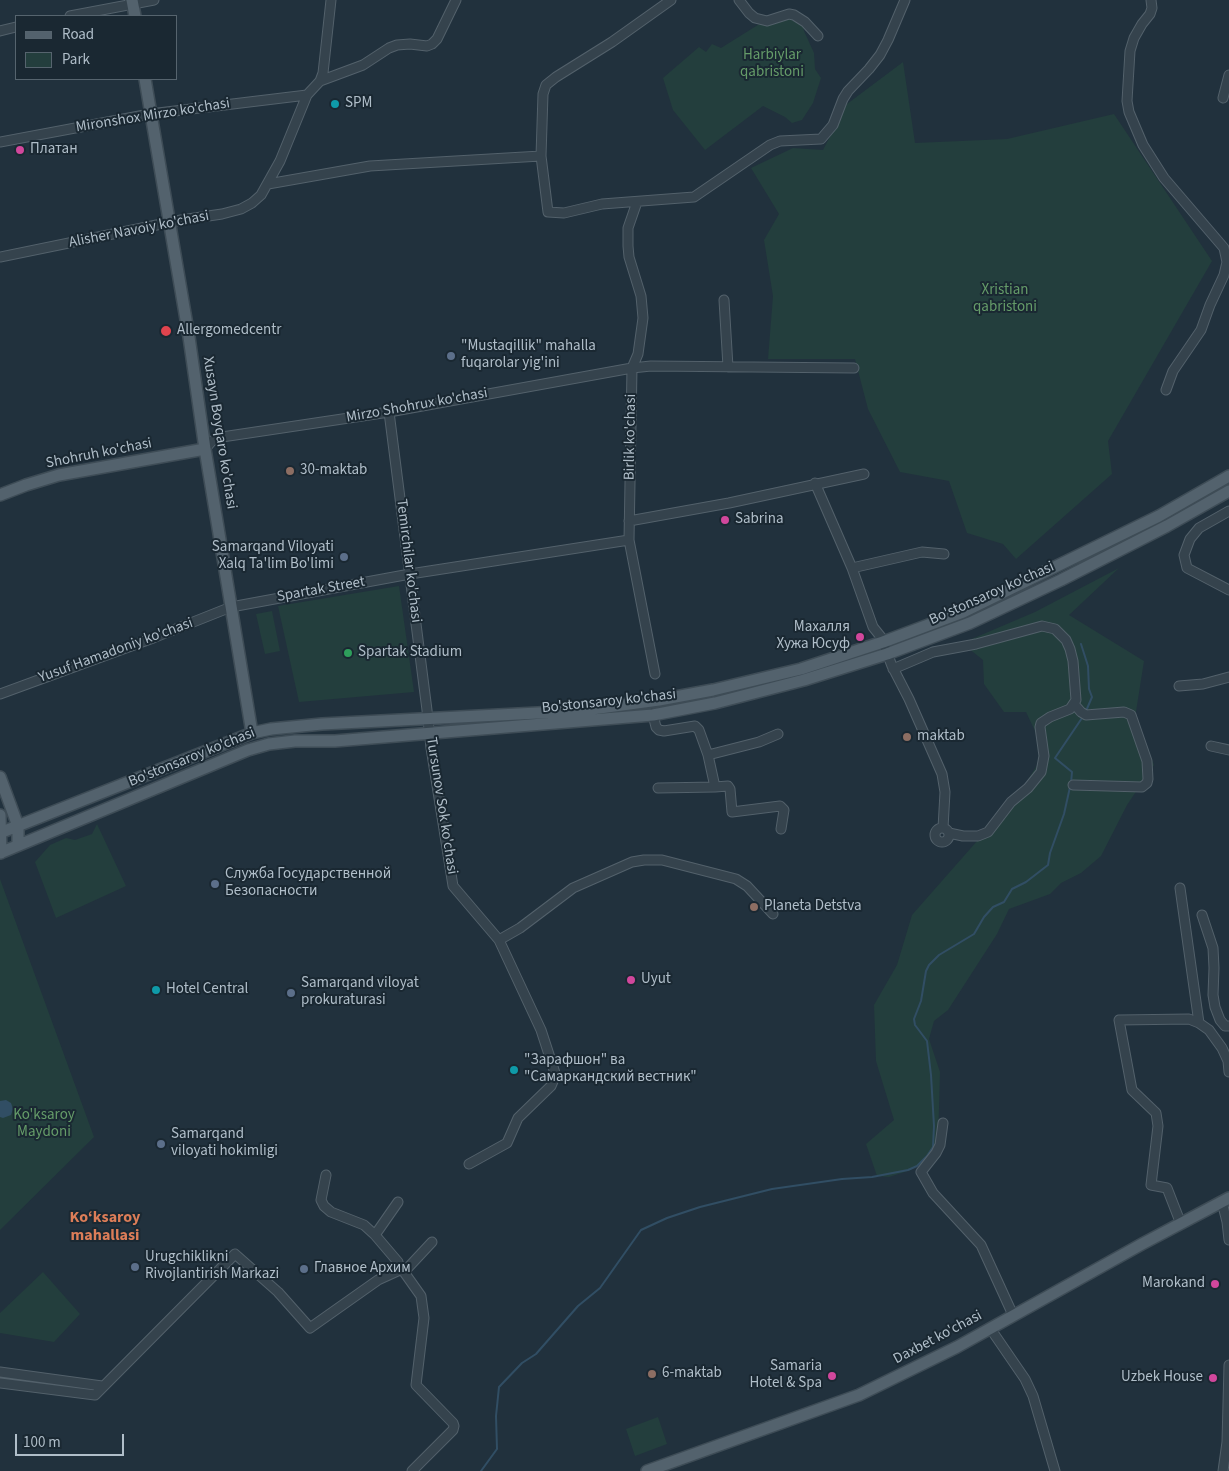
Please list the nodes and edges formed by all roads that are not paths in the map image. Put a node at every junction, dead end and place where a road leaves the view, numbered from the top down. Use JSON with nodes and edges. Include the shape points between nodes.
{"nodes":[{"id":1,"x":154,"y":0,"type":"edge"},
{"id":2,"x":331,"y":0,"type":"edge"},
{"id":3,"x":456,"y":0,"type":"edge"},
{"id":4,"x":671,"y":0,"type":"edge"},
{"id":5,"x":739,"y":0,"type":"edge"},
{"id":6,"x":905,"y":0,"type":"edge"},
{"id":7,"x":1150,"y":0,"type":"edge"},
{"id":8,"x":133,"y":2,"type":"edge"},
{"id":9,"x":74,"y":15,"type":"edge"},
{"id":10,"x":135,"y":15,"type":"edge"},
{"id":11,"x":15,"y":27,"type":"edge"},
{"id":12,"x":0,"y":31,"type":"edge"},
{"id":13,"x":818,"y":36,"type":"dead end"},
{"id":14,"x":1229,"y":75,"type":"edge"},
{"id":15,"x":145,"y":80,"type":"edge"},
{"id":16,"x":320,"y":81,"type":"junction"},
{"id":17,"x":307,"y":95,"type":"junction"},
{"id":18,"x":1224,"y":98,"type":"dead end"},
{"id":19,"x":150,"y":114,"type":"junction"},
{"id":20,"x":0,"y":142,"type":"edge"},
{"id":21,"x":541,"y":156,"type":"junction"},
{"id":22,"x":268,"y":184,"type":"junction"},
{"id":23,"x":637,"y":202,"type":"junction"},
{"id":24,"x":170,"y":223,"type":"junction"},
{"id":25,"x":0,"y":257,"type":"edge"},
{"id":26,"x":724,"y":300,"type":"dead end"},
{"id":27,"x":632,"y":368,"type":"junction"},
{"id":28,"x":728,"y":368,"type":"junction"},
{"id":29,"x":854,"y":368,"type":"dead end"},
{"id":30,"x":1166,"y":390,"type":"dead end"},
{"id":31,"x":389,"y":412,"type":"junction"},
{"id":32,"x":205,"y":449,"type":"junction"},
{"id":33,"x":864,"y":474,"type":"dead end"},
{"id":34,"x":1229,"y":476,"type":"edge"},
{"id":35,"x":815,"y":483,"type":"junction"},
{"id":36,"x":1229,"y":491,"type":"edge"},
{"id":37,"x":0,"y":495,"type":"edge"},
{"id":38,"x":1229,"y":511,"type":"edge"},
{"id":39,"x":629,"y":521,"type":"junction"},
{"id":40,"x":629,"y":540,"type":"junction"},
{"id":41,"x":944,"y":554,"type":"dead end"},
{"id":42,"x":852,"y":568,"type":"junction"},
{"id":43,"x":410,"y":574,"type":"junction"},
{"id":44,"x":1229,"y":590,"type":"edge"},
{"id":45,"x":232,"y":607,"type":"junction"},
{"id":46,"x":883,"y":642,"type":"junction"},
{"id":47,"x":887,"y":654,"type":"junction"},
{"id":48,"x":893,"y":669,"type":"junction"},
{"id":49,"x":655,"y":674,"type":"dead end"},
{"id":50,"x":1229,"y":677,"type":"edge"},
{"id":51,"x":1180,"y":686,"type":"dead end"},
{"id":52,"x":0,"y":694,"type":"edge"},
{"id":53,"x":1074,"y":704,"type":"junction"},
{"id":54,"x":428,"y":715,"type":"junction"},
{"id":55,"x":654,"y":715,"type":"junction"},
{"id":56,"x":429,"y":732,"type":"junction"},
{"id":57,"x":252,"y":733,"type":"junction"},
{"id":58,"x":778,"y":734,"type":"dead end"},
{"id":59,"x":1211,"y":746,"type":"dead end"},
{"id":60,"x":1229,"y":750,"type":"edge"},
{"id":61,"x":708,"y":755,"type":"junction"},
{"id":62,"x":0,"y":777,"type":"edge"},
{"id":63,"x":1073,"y":784,"type":"dead end"},
{"id":64,"x":715,"y":786,"type":"junction"},
{"id":65,"x":658,"y":788,"type":"dead end"},
{"id":66,"x":0,"y":814,"type":"edge"},
{"id":67,"x":18,"y":826,"type":"junction"},
{"id":68,"x":781,"y":829,"type":"dead end"},
{"id":69,"x":0,"y":833,"type":"edge"},
{"id":70,"x":18,"y":845,"type":"junction"},
{"id":71,"x":0,"y":853,"type":"edge"},
{"id":72,"x":1180,"y":888,"type":"dead end"},
{"id":73,"x":773,"y":914,"type":"dead end"},
{"id":74,"x":1202,"y":915,"type":"dead end"},
{"id":75,"x":499,"y":940,"type":"junction"},
{"id":76,"x":1201,"y":1024,"type":"junction"},
{"id":77,"x":1229,"y":1026,"type":"edge"},
{"id":78,"x":1229,"y":1072,"type":"edge"},
{"id":79,"x":943,"y":1123,"type":"dead end"},
{"id":80,"x":469,"y":1164,"type":"dead end"},
{"id":81,"x":326,"y":1175,"type":"dead end"},
{"id":82,"x":1226,"y":1200,"type":"edge"},
{"id":83,"x":398,"y":1202,"type":"dead end"},
{"id":84,"x":1181,"y":1224,"type":"junction"},
{"id":85,"x":375,"y":1235,"type":"junction"},
{"id":86,"x":1229,"y":1240,"type":"edge"},
{"id":87,"x":432,"y":1242,"type":"dead end"},
{"id":88,"x":402,"y":1272,"type":"junction"},
{"id":89,"x":1013,"y":1315,"type":"junction"},
{"id":90,"x":990,"y":1328,"type":"junction"},
{"id":91,"x":1229,"y":1365,"type":"edge"},
{"id":92,"x":0,"y":1372,"type":"edge"},
{"id":93,"x":0,"y":1383,"type":"edge"},
{"id":94,"x":102,"y":1386,"type":"junction"},
{"id":95,"x":412,"y":1471,"type":"edge"},
{"id":96,"x":647,"y":1471,"type":"edge"},
{"id":97,"x":1055,"y":1471,"type":"edge"},
{"id":98,"x":1223,"y":1471,"type":"edge"}],
"edges":[{"from":1,"to":8,"type":"street"},
{"from":2,"to":16,"type":"street"},
{"from":3,"to":16,"type":"street","via":[[432,44],[397,45],[363,65]]},
{"from":4,"to":21,"type":"street","via":[[546,85],[542,94]]},
{"from":5,"to":13,"type":"street","via":[[755,18],[767,21],[794,15]]},
{"from":6,"to":23,"type":"street","via":[[880,55],[848,91],[833,125],[821,139],[770,145],[694,197]]},
{"from":7,"to":30,"type":"street","via":[[1150,14],[1134,38],[1130,51],[1129,112],[1143,145],[1164,178],[1224,248],[1227,262],[1202,330],[1178,363]]},
{"from":8,"to":9,"type":"street"},
{"from":8,"to":10,"type":"main road"},
{"from":11,"to":12,"type":"street"},
{"from":14,"to":18,"type":"street"},
{"from":15,"to":19,"type":"main road","name":"Xusayn Boyqaro ko'chasi"},
{"from":16,"to":17,"type":"street"},
{"from":17,"to":19,"type":"street","name":"Mironshox Mirzo ko'chasi"},
{"from":17,"to":22,"type":"street","name":"Alisher Navoiy ko'chasi"},
{"from":19,"to":20,"type":"street","name":"Mironshox Mirzo ko'chasi"},
{"from":19,"to":24,"type":"main road","name":"Xusayn Boyqaro ko'chasi"},
{"from":21,"to":22,"type":"street","via":[[370,166]]},
{"from":21,"to":23,"type":"street","via":[[548,212],[564,213],[602,204]]},
{"from":22,"to":24,"type":"street","name":"Alisher Navoiy ko'chasi","via":[[261,195],[241,209]]},
{"from":23,"to":27,"type":"street","name":"Birlik ko'chasi","via":[[628,228],[628,246],[641,296],[643,318],[638,354]]},
{"from":24,"to":25,"type":"street","name":"Alisher Navoiy ko'chasi"},
{"from":24,"to":32,"type":"main road","name":"Xusayn Boyqaro ko'chasi"},
{"from":26,"to":28,"type":"street"},
{"from":27,"to":28,"type":"street","name":"Mirzo Shohrux ko'chasi"},
{"from":27,"to":31,"type":"street","name":"Mirzo Shohrux ko'chasi"},
{"from":27,"to":39,"type":"street","name":"Birlik ko'chasi"},
{"from":28,"to":29,"type":"street","name":"Mirzo Shohrux ko'chasi"},
{"from":31,"to":32,"type":"street","name":"Mirzo Shohrux ko'chasi","via":[[222,437]]},
{"from":31,"to":43,"type":"street","name":"Temirchilar ko'chasi"},
{"from":32,"to":37,"type":"main road","name":"Shohruh ko'chasi","via":[[60,475]]},
{"from":32,"to":45,"type":"main road","name":"Xusayn Boyqaro ko'chasi"},
{"from":33,"to":35,"type":"street"},
{"from":34,"to":46,"type":"main road","name":"Bo'stonsaroy ko'chasi","via":[[1159,516],[963,612]]},
{"from":35,"to":39,"type":"street"},
{"from":35,"to":42,"type":"street"},
{"from":36,"to":47,"type":"main road","name":"Bo'stonsaroy ko'chasi","via":[[1061,580],[970,623]]},
{"from":38,"to":44,"type":"street","via":[[1199,528],[1190,539],[1184,555],[1187,568]]},
{"from":39,"to":40,"type":"street","name":"Birlik ko'chasi"},
{"from":40,"to":43,"type":"street","name":"Spartak Street"},
{"from":40,"to":49,"type":"street","name":"Birlik ko'chasi"},
{"from":41,"to":42,"type":"street","via":[[922,552]]},
{"from":42,"to":46,"type":"street","via":[[873,627]]},
{"from":43,"to":45,"type":"street","name":"Spartak Street"},
{"from":43,"to":54,"type":"street","name":"Temirchilar ko'chasi"},
{"from":45,"to":52,"type":"street","name":"Yusuf Hamadoniy ko'chasi"},
{"from":45,"to":57,"type":"main road","name":"Xusayn Boyqaro ko'chasi"},
{"from":46,"to":47,"type":"street"},
{"from":46,"to":54,"type":"main road","name":"Bo'stonsaroy ko'chasi","via":[[801,669],[659,700],[577,711]]},
{"from":47,"to":48,"type":"street"},
{"from":47,"to":55,"type":"main road","name":"Bo'stonsaroy ko'chasi","via":[[804,680]]},
{"from":48,"to":53,"type":"street","via":[[933,652],[1049,627],[1060,633],[1070,648],[1077,693]]},
{"from":48,"to":53,"type":"street","via":[[942,774],[946,830],[963,836],[988,832],[1011,802],[1028,788],[1041,772],[1044,756],[1041,723]]},
{"from":50,"to":51,"type":"street"},
{"from":53,"to":63,"type":"street","via":[[1086,715],[1124,712],[1131,715],[1147,761],[1148,779],[1142,787]]},
{"from":54,"to":56,"type":"street","name":"Tursunov Sok ko'chasi"},
{"from":54,"to":57,"type":"main road","name":"Bo'stonsaroy ko'chasi"},
{"from":55,"to":56,"type":"main road","name":"Bo'stonsaroy ko'chasi"},
{"from":55,"to":61,"type":"street","via":[[656,727],[664,732],[696,726]]},
{"from":56,"to":70,"type":"main road","name":"Bo'stonsaroy ko'chasi","via":[[335,742],[269,744]]},
{"from":56,"to":75,"type":"street","name":"Tursunov Sok ko'chasi","via":[[453,886]]},
{"from":57,"to":67,"type":"main road","name":"Bo'stonsaroy ko'chasi"},
{"from":58,"to":61,"type":"street"},
{"from":59,"to":60,"type":"street"},
{"from":61,"to":64,"type":"street"},
{"from":62,"to":67,"type":"main road"},
{"from":64,"to":65,"type":"street"},
{"from":64,"to":68,"type":"street","via":[[730,787],[734,813],[780,806],[784,810]]},
{"from":66,"to":69,"type":"main road"},
{"from":67,"to":69,"type":"main road","name":"Bo'stonsaroy ko'chasi"},
{"from":67,"to":70,"type":"main road"},
{"from":69,"to":71,"type":"main road"},
{"from":70,"to":71,"type":"main road","name":"Bo'stonsaroy ko'chasi"},
{"from":72,"to":76,"type":"street"},
{"from":73,"to":75,"type":"street","via":[[736,879],[662,860],[644,860],[632,862],[573,888]]},
{"from":74,"to":77,"type":"street","via":[[1213,948],[1215,1007],[1220,1020]]},
{"from":75,"to":80,"type":"street","name":"Tursunov Sok ko'chasi","via":[[541,1030],[554,1079],[552,1086],[518,1118],[507,1143]]},
{"from":76,"to":78,"type":"street","via":[[1222,1048]]},
{"from":76,"to":84,"type":"street","via":[[1189,1019],[1120,1020],[1132,1090],[1156,1113],[1158,1126],[1152,1185],[1167,1188]]},
{"from":79,"to":89,"type":"street","via":[[940,1145],[921,1172],[933,1193],[981,1245]]},
{"from":81,"to":85,"type":"street","via":[[321,1200],[324,1206],[364,1225]]},
{"from":82,"to":84,"type":"main road","name":"Daxbet ko'chasi"},
{"from":82,"to":86,"type":"street"},
{"from":83,"to":85,"type":"street"},
{"from":84,"to":89,"type":"main road","name":"Daxbet ko'chasi"},
{"from":85,"to":88,"type":"street","via":[[398,1262]]},
{"from":87,"to":88,"type":"street"},
{"from":88,"to":94,"type":"street","via":[[378,1280],[310,1328],[278,1292],[235,1254]]},
{"from":88,"to":95,"type":"street","via":[[420,1296],[424,1318],[416,1385],[454,1426]]},
{"from":89,"to":90,"type":"main road","name":"Daxbet ko'chasi"},
{"from":90,"to":96,"type":"main road","name":"Daxbet ko'chasi","via":[[856,1397]]},
{"from":90,"to":97,"type":"street","via":[[1029,1387]]},
{"from":91,"to":98,"type":"street"},
{"from":92,"to":94,"type":"street"},
{"from":93,"to":94,"type":"street","via":[[95,1395]]}]}
